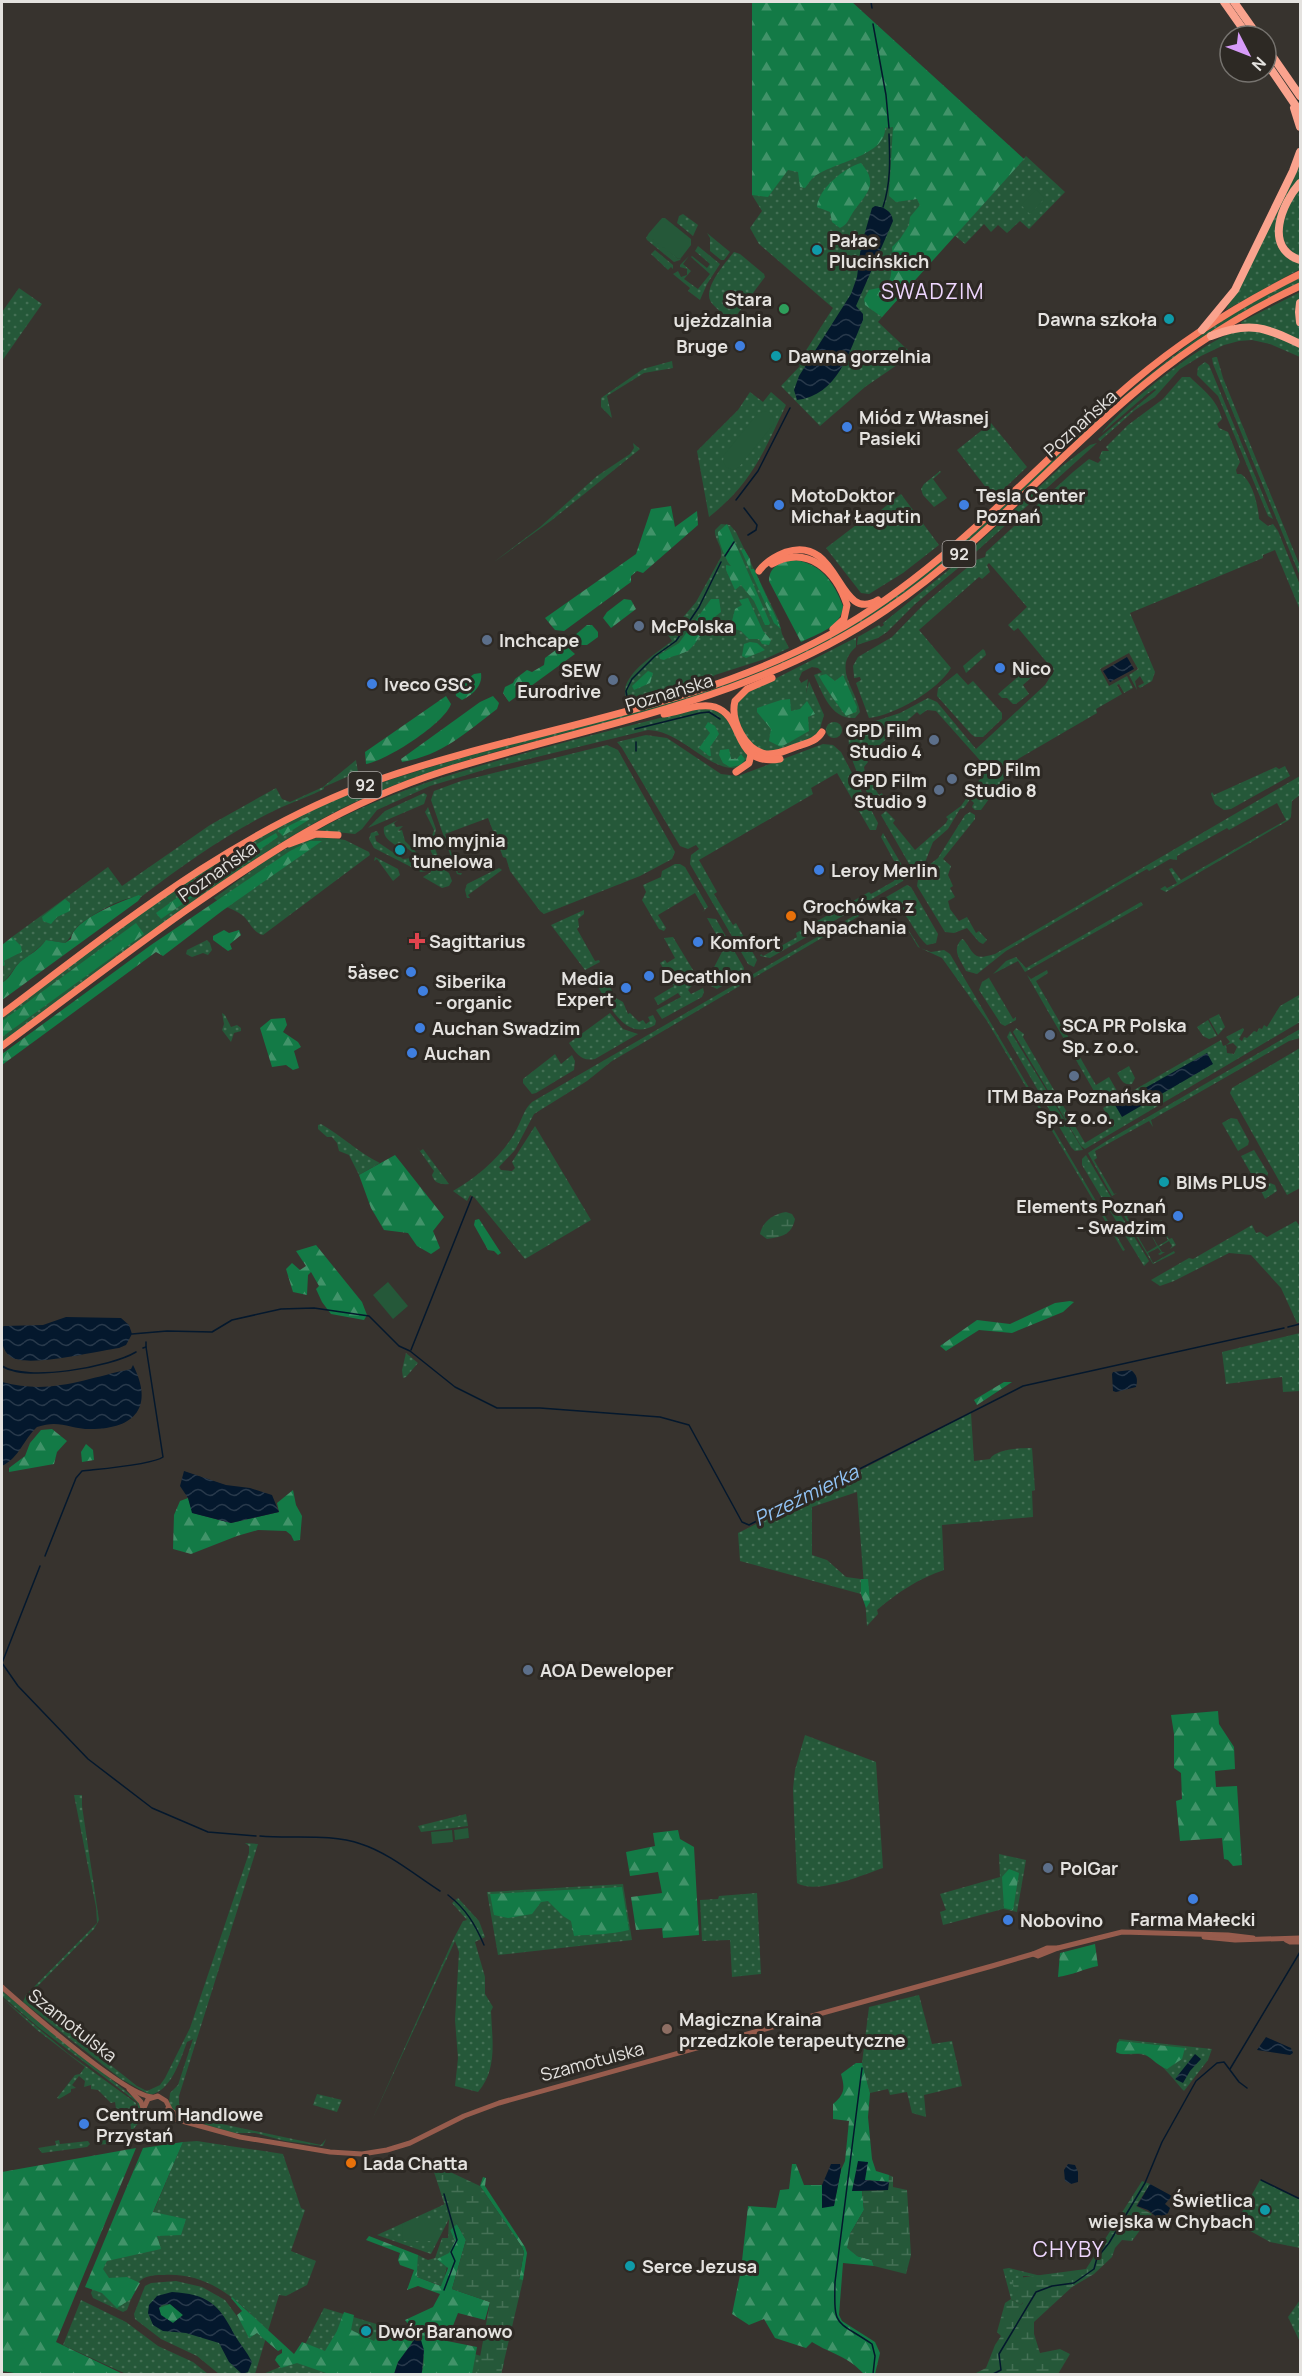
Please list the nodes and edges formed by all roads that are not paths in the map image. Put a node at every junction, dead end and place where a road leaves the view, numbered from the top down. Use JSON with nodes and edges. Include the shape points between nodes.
{"nodes":[{"id":1,"x":1224,"y":2,"type":"edge"},
{"id":2,"x":1234,"y":2,"type":"edge"},
{"id":3,"x":1240,"y":24,"type":"edge"},
{"id":4,"x":1250,"y":24,"type":"edge"},
{"id":5,"x":1278,"y":72,"type":"edge"},
{"id":6,"x":1289,"y":91,"type":"junction"},
{"id":7,"x":1300,"y":96,"type":"edge"},
{"id":8,"x":1300,"y":112,"type":"edge"},
{"id":9,"x":1300,"y":127,"type":"edge"},
{"id":10,"x":1300,"y":152,"type":"edge"},
{"id":11,"x":1300,"y":183,"type":"edge"},
{"id":12,"x":1300,"y":260,"type":"edge"},
{"id":13,"x":1300,"y":274,"type":"edge"},
{"id":14,"x":1300,"y":286,"type":"edge"},
{"id":15,"x":1300,"y":303,"type":"edge"},
{"id":16,"x":1300,"y":322,"type":"edge"},
{"id":17,"x":1202,"y":330,"type":"junction"},
{"id":18,"x":1210,"y":336,"type":"junction"},
{"id":19,"x":1300,"y":344,"type":"edge"},
{"id":20,"x":904,"y":587,"type":"junction"},
{"id":21,"x":820,"y":640,"type":"junction"},
{"id":22,"x":797,"y":662,"type":"junction"},
{"id":23,"x":643,"y":716,"type":"junction"},
{"id":24,"x":822,"y":732,"type":"dead end"},
{"id":25,"x":750,"y":745,"type":"junction"},
{"id":26,"x":752,"y":754,"type":"junction"},
{"id":27,"x":780,"y":759,"type":"dead end"},
{"id":28,"x":736,"y":772,"type":"dead end"},
{"id":29,"x":338,"y":835,"type":"dead end"},
{"id":30,"x":278,"y":847,"type":"junction"},
{"id":31,"x":2,"y":1014,"type":"edge"},
{"id":32,"x":2,"y":1046,"type":"edge"},
{"id":33,"x":1300,"y":1940,"type":"edge"},
{"id":34,"x":2,"y":1987,"type":"edge"},
{"id":35,"x":126,"y":2086,"type":"junction"},
{"id":36,"x":152,"y":2097,"type":"junction"},
{"id":37,"x":168,"y":2108,"type":"junction"},
{"id":38,"x":143,"y":2110,"type":"junction"},
{"id":39,"x":163,"y":2119,"type":"junction"},
{"id":40,"x":195,"y":2125,"type":"junction"}],
"edges":[{"from":1,"to":3,"type":"highway"},
{"from":2,"to":4,"type":"highway"},
{"from":5,"to":6,"type":"highway"},
{"from":6,"to":7,"type":"highway"},
{"from":6,"to":8,"type":"highway"},
{"from":6,"to":9,"type":"highway"},
{"from":10,"to":17,"type":"highway","via":[[1235,290]]},
{"from":11,"to":12,"type":"highway","via":[[1285,207],[1278,231],[1282,246]]},
{"from":13,"to":17,"type":"main road","name":"Poznańska","number":"92"},
{"from":14,"to":18,"type":"main road","name":"Poznańska","number":"92"},
{"from":15,"to":16,"type":"highway"},
{"from":17,"to":20,"type":"main road","name":"Poznańska","number":"92","via":[[1134,381],[966,536]]},
{"from":18,"to":19,"type":"highway","via":[[1243,326],[1257,327]]},
{"from":18,"to":22,"type":"main road","name":"Poznańska","number":"92","via":[[1128,399],[925,582],[861,626]]},
{"from":20,"to":21,"type":"main road","name":"Poznańska","number":"92"},
{"from":20,"to":21,"type":"main road","via":[[872,604],[861,605],[848,596],[825,561],[815,554],[794,550],[771,559],[759,571],[788,557],[814,560],[842,595],[846,615]]},
{"from":21,"to":31,"type":"main road","name":"Poznańska","number":"92","via":[[711,687],[409,770],[312,806],[207,865]]},
{"from":22,"to":23,"type":"main road","name":"Poznańska","number":"92","via":[[714,695]]},
{"from":22,"to":25,"type":"main road","via":[[736,699],[734,715]]},
{"from":23,"to":26,"type":"main road","via":[[716,707],[728,716]]},
{"from":23,"to":30,"type":"main road","name":"Poznańska","number":"92","via":[[411,782],[347,809]]},
{"from":24,"to":25,"type":"main road","via":[[816,739],[779,753],[766,754]]},
{"from":25,"to":26,"type":"main road"},
{"from":26,"to":27,"type":"main road"},
{"from":26,"to":28,"type":"main road","via":[[746,766]]},
{"from":29,"to":30,"type":"main road","via":[[316,834]]},
{"from":30,"to":32,"type":"main road","name":"Poznańska","number":"92"},
{"from":33,"to":40,"type":"street","name":"Szamotulska","via":[[1122,1932],[1047,1948],[499,2103],[387,2150],[330,2152]]},
{"from":34,"to":35,"type":"street","name":"Szamotulska"},
{"from":35,"to":36,"type":"street","name":"Szamotulska"},
{"from":35,"to":38,"type":"street","name":"Szamotulska"},
{"from":36,"to":37,"type":"street","via":[[163,2098]]},
{"from":36,"to":38,"type":"street"},
{"from":37,"to":39,"type":"street"},
{"from":37,"to":40,"type":"street","name":"Szamotulska"},
{"from":38,"to":39,"type":"street","via":[[151,2120]]},
{"from":39,"to":40,"type":"street","name":"Szamotulska"}]}
